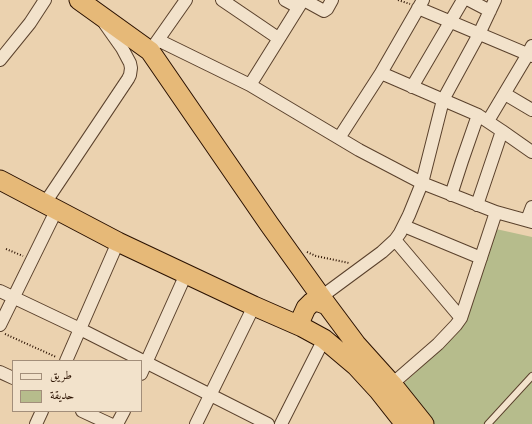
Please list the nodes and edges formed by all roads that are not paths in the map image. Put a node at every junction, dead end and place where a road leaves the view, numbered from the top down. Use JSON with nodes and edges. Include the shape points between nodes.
{"nodes":[{"id":1,"x":45,"y":0,"type":"edge"},
{"id":2,"x":79,"y":0,"type":"edge"},
{"id":3,"x":186,"y":0,"type":"edge"},
{"id":4,"x":222,"y":0,"type":"edge"},
{"id":5,"x":285,"y":0,"type":"edge"},
{"id":6,"x":332,"y":0,"type":"edge"},
{"id":7,"x":463,"y":0,"type":"edge"},
{"id":8,"x":470,"y":0,"type":"edge"},
{"id":9,"x":302,"y":2,"type":"edge"},
{"id":10,"x":421,"y":4,"type":"edge"},
{"id":11,"x":492,"y":5,"type":"edge"},
{"id":12,"x":98,"y":14,"type":"junction"},
{"id":13,"x":450,"y":22,"type":"junction"},
{"id":14,"x":479,"y":34,"type":"junction"},
{"id":15,"x":278,"y":38,"type":"junction"},
{"id":16,"x":154,"y":46,"type":"junction"},
{"id":17,"x":531,"y":52,"type":"edge"},
{"id":18,"x":0,"y":60,"type":"edge"},
{"id":19,"x":381,"y":73,"type":"junction"},
{"id":20,"x":250,"y":85,"type":"junction"},
{"id":21,"x":412,"y":87,"type":"junction"},
{"id":22,"x":505,"y":94,"type":"junction"},
{"id":23,"x":443,"y":100,"type":"junction"},
{"id":24,"x":532,"y":110,"type":"edge"},
{"id":25,"x":483,"y":118,"type":"junction"},
{"id":26,"x":502,"y":131,"type":"junction"},
{"id":27,"x":339,"y":138,"type":"junction"},
{"id":28,"x":532,"y":152,"type":"edge"},
{"id":29,"x":0,"y":180,"type":"edge"},
{"id":30,"x":422,"y":183,"type":"junction"},
{"id":31,"x":451,"y":195,"type":"junction"},
{"id":32,"x":477,"y":205,"type":"junction"},
{"id":33,"x":51,"y":206,"type":"junction"},
{"id":34,"x":532,"y":207,"type":"edge"},
{"id":35,"x":496,"y":212,"type":"junction"},
{"id":36,"x":530,"y":221,"type":"edge"},
{"id":37,"x":404,"y":226,"type":"junction"},
{"id":38,"x":395,"y":240,"type":"junction"},
{"id":39,"x":118,"y":242,"type":"junction"},
{"id":40,"x":481,"y":258,"type":"junction"},
{"id":41,"x":186,"y":274,"type":"junction"},
{"id":42,"x":0,"y":291,"type":"edge"},
{"id":43,"x":13,"y":298,"type":"junction"},
{"id":44,"x":324,"y":301,"type":"junction"},
{"id":45,"x":254,"y":306,"type":"junction"},
{"id":46,"x":461,"y":318,"type":"junction"},
{"id":47,"x":0,"y":325,"type":"edge"},
{"id":48,"x":302,"y":327,"type":"junction"},
{"id":49,"x":80,"y":329,"type":"junction"},
{"id":50,"x":324,"y":339,"type":"junction"},
{"id":51,"x":63,"y":360,"type":"edge"},
{"id":52,"x":147,"y":362,"type":"junction"},
{"id":53,"x":0,"y":372,"type":"edge"},
{"id":54,"x":142,"y":372,"type":"edge"},
{"id":55,"x":532,"y":376,"type":"edge"},
{"id":56,"x":12,"y":378,"type":"edge"},
{"id":57,"x":392,"y":384,"type":"junction"},
{"id":58,"x":211,"y":395,"type":"junction"},
{"id":59,"x":42,"y":412,"type":"edge"},
{"id":60,"x":84,"y":412,"type":"edge"},
{"id":61,"x":123,"y":412,"type":"edge"},
{"id":62,"x":36,"y":424,"type":"edge"},
{"id":63,"x":110,"y":424,"type":"edge"},
{"id":64,"x":117,"y":424,"type":"edge"},
{"id":65,"x":196,"y":424,"type":"edge"},
{"id":66,"x":268,"y":424,"type":"edge"},
{"id":67,"x":282,"y":424,"type":"edge"},
{"id":68,"x":405,"y":424,"type":"edge"},
{"id":69,"x":424,"y":424,"type":"edge"},
{"id":70,"x":488,"y":424,"type":"edge"}],
"edges":[{"from":1,"to":18,"type":"street"},
{"from":2,"to":12,"type":"highway"},
{"from":3,"to":16,"type":"street"},
{"from":4,"to":15,"type":"street"},
{"from":5,"to":9,"type":"street"},
{"from":6,"to":9,"type":"street","via":[[324,11]]},
{"from":7,"to":13,"type":"street"},
{"from":8,"to":11,"type":"street"},
{"from":9,"to":15,"type":"street"},
{"from":10,"to":13,"type":"street"},
{"from":10,"to":19,"type":"street"},
{"from":11,"to":14,"type":"street"},
{"from":12,"to":16,"type":"highway"},
{"from":12,"to":33,"type":"street","via":[[122,48],[131,71]]},
{"from":13,"to":14,"type":"street"},
{"from":13,"to":21,"type":"street"},
{"from":14,"to":17,"type":"street"},
{"from":14,"to":23,"type":"street"},
{"from":15,"to":20,"type":"street"},
{"from":16,"to":20,"type":"street"},
{"from":16,"to":44,"type":"highway","via":[[268,224]]},
{"from":17,"to":22,"type":"street"},
{"from":19,"to":21,"type":"street"},
{"from":19,"to":27,"type":"street"},
{"from":20,"to":27,"type":"street"},
{"from":21,"to":23,"type":"street"},
{"from":22,"to":24,"type":"street"},
{"from":22,"to":25,"type":"street"},
{"from":23,"to":25,"type":"street"},
{"from":23,"to":30,"type":"street"},
{"from":25,"to":26,"type":"street"},
{"from":25,"to":31,"type":"street","via":[[462,161]]},
{"from":26,"to":28,"type":"street"},
{"from":26,"to":32,"type":"street"},
{"from":27,"to":30,"type":"street"},
{"from":29,"to":33,"type":"highway"},
{"from":30,"to":31,"type":"street"},
{"from":30,"to":37,"type":"street"},
{"from":31,"to":32,"type":"street"},
{"from":32,"to":35,"type":"street"},
{"from":33,"to":39,"type":"highway"},
{"from":33,"to":43,"type":"street","via":[[32,259]]},
{"from":34,"to":36,"type":"street"},
{"from":35,"to":36,"type":"street"},
{"from":35,"to":40,"type":"street"},
{"from":37,"to":38,"type":"street"},
{"from":37,"to":40,"type":"street"},
{"from":38,"to":44,"type":"street"},
{"from":38,"to":46,"type":"street"},
{"from":39,"to":41,"type":"highway"},
{"from":39,"to":49,"type":"street"},
{"from":40,"to":46,"type":"street"},
{"from":41,"to":45,"type":"highway"},
{"from":41,"to":52,"type":"street"},
{"from":42,"to":43,"type":"street"},
{"from":43,"to":47,"type":"street"},
{"from":43,"to":49,"type":"street"},
{"from":44,"to":48,"type":"highway","via":[[312,302],[306,308]]},
{"from":44,"to":57,"type":"highway","via":[[356,344]]},
{"from":45,"to":48,"type":"highway"},
{"from":45,"to":58,"type":"street"},
{"from":46,"to":57,"type":"street","via":[[438,344]]},
{"from":48,"to":50,"type":"highway"},
{"from":49,"to":51,"type":"street"},
{"from":49,"to":52,"type":"street"},
{"from":50,"to":67,"type":"street"},
{"from":50,"to":68,"type":"highway","via":[[356,366]]},
{"from":52,"to":54,"type":"street"},
{"from":52,"to":58,"type":"street"},
{"from":53,"to":56,"type":"street"},
{"from":55,"to":70,"type":"lane"},
{"from":57,"to":69,"type":"highway"},
{"from":58,"to":65,"type":"street"},
{"from":58,"to":66,"type":"street"},
{"from":59,"to":62,"type":"street"},
{"from":60,"to":63,"type":"street"},
{"from":61,"to":64,"type":"street"}]}
